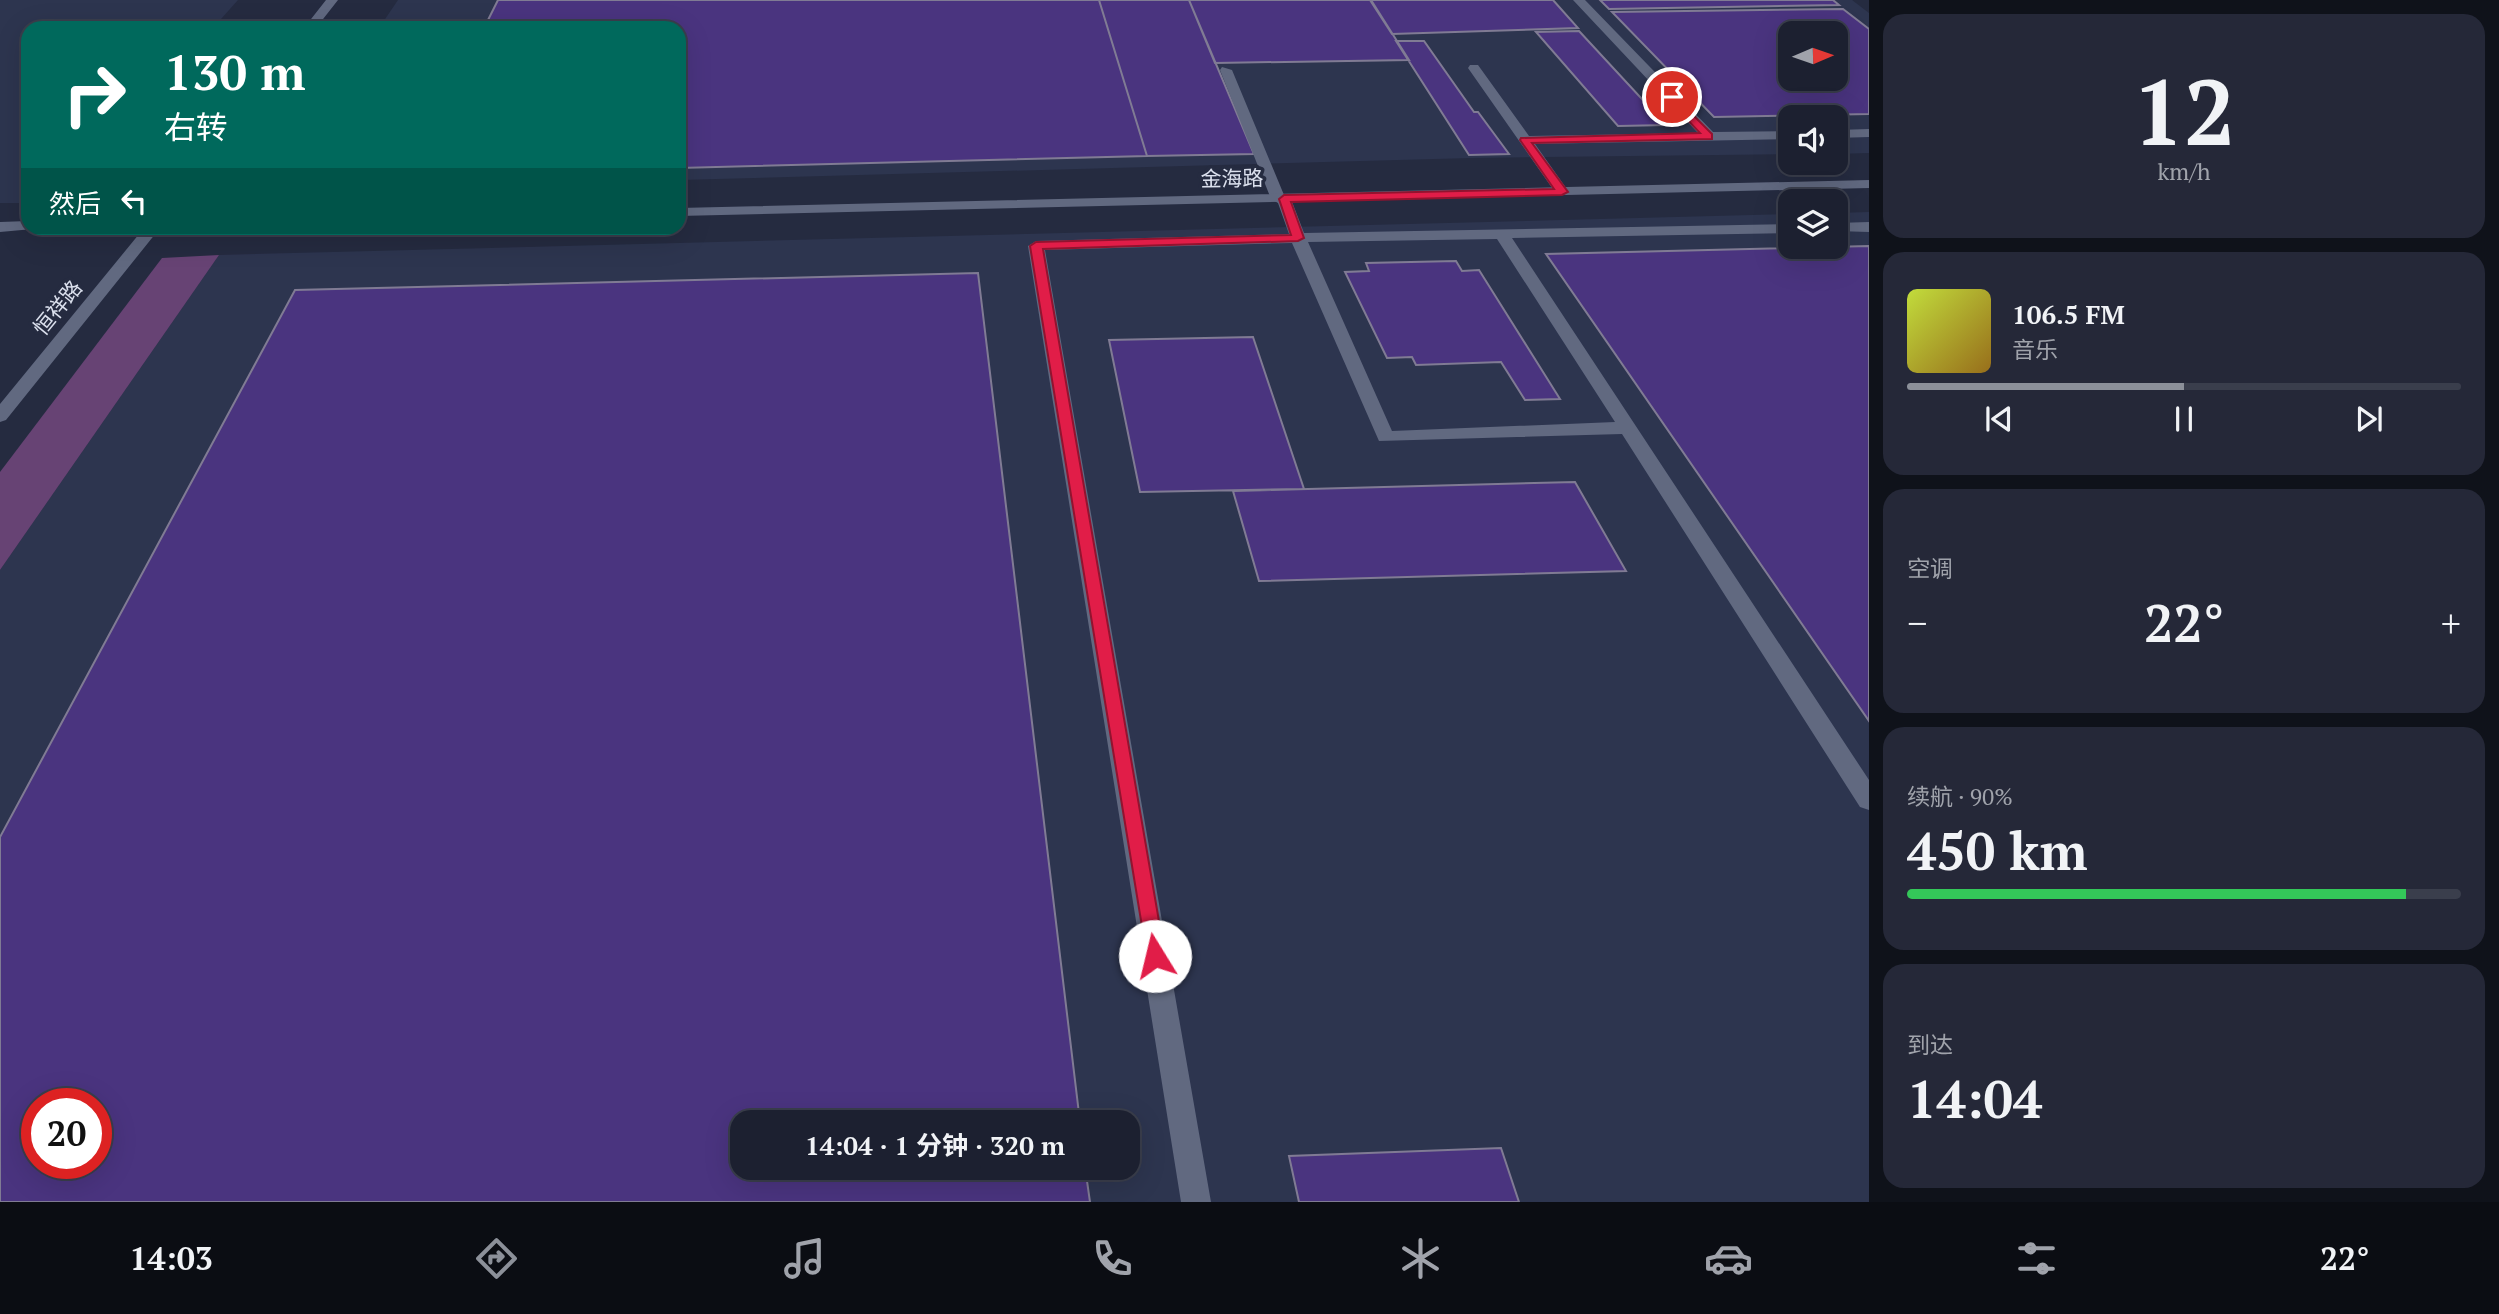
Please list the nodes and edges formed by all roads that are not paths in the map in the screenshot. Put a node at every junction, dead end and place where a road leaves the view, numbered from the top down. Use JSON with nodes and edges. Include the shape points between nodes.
{"nodes":[{"id":1,"x":332,"y":0,"type":"edge"},
{"id":2,"x":1579,"y":0,"type":"edge"},
{"id":3,"x":316,"y":21,"type":"edge"},
{"id":4,"x":1474,"y":68,"type":"dead end"},
{"id":5,"x":1226,"y":70,"type":"dead end"},
{"id":6,"x":1869,"y":133,"type":"edge"},
{"id":7,"x":1848,"y":134,"type":"edge"},
{"id":8,"x":1778,"y":135,"type":"edge"},
{"id":9,"x":1709,"y":136,"type":"junction"},
{"id":10,"x":1525,"y":140,"type":"junction"},
{"id":11,"x":1869,"y":184,"type":"edge"},
{"id":12,"x":1562,"y":192,"type":"junction"},
{"id":13,"x":1281,"y":199,"type":"junction"},
{"id":14,"x":686,"y":212,"type":"edge"},
{"id":15,"x":21,"y":226,"type":"edge"},
{"id":16,"x":0,"y":227,"type":"edge"},
{"id":17,"x":1869,"y":227,"type":"edge"},
{"id":18,"x":1778,"y":228,"type":"edge"},
{"id":19,"x":1848,"y":228,"type":"edge"},
{"id":20,"x":1502,"y":234,"type":"junction"},
{"id":21,"x":146,"y":235,"type":"edge"},
{"id":22,"x":1298,"y":238,"type":"junction"},
{"id":23,"x":0,"y":416,"type":"edge"},
{"id":24,"x":1628,"y":429,"type":"junction"},
{"id":25,"x":1869,"y":800,"type":"edge"},
{"id":26,"x":1196,"y":1202,"type":"edge"}],
"edges":[{"from":1,"to":3,"type":"street"},
{"from":2,"to":9,"type":"street"},
{"from":4,"to":10,"type":"street"},
{"from":5,"to":13,"type":"street"},
{"from":6,"to":7,"type":"street"},
{"from":8,"to":9,"type":"street"},
{"from":9,"to":10,"type":"street"},
{"from":10,"to":12,"type":"street"},
{"from":11,"to":12,"type":"street","name":"金海路"},
{"from":12,"to":13,"type":"street","name":"金海路"},
{"from":13,"to":14,"type":"street","name":"金海路"},
{"from":13,"to":22,"type":"street"},
{"from":15,"to":16,"type":"street"},
{"from":17,"to":19,"type":"street"},
{"from":18,"to":20,"type":"street"},
{"from":20,"to":22,"type":"street"},
{"from":20,"to":24,"type":"street"},
{"from":21,"to":23,"type":"street","name":"恒祥路"},
{"from":22,"to":24,"type":"street","via":[[1386,437]]},
{"from":22,"to":26,"type":"street","via":[[1036,246]]},
{"from":24,"to":25,"type":"street"}]}
